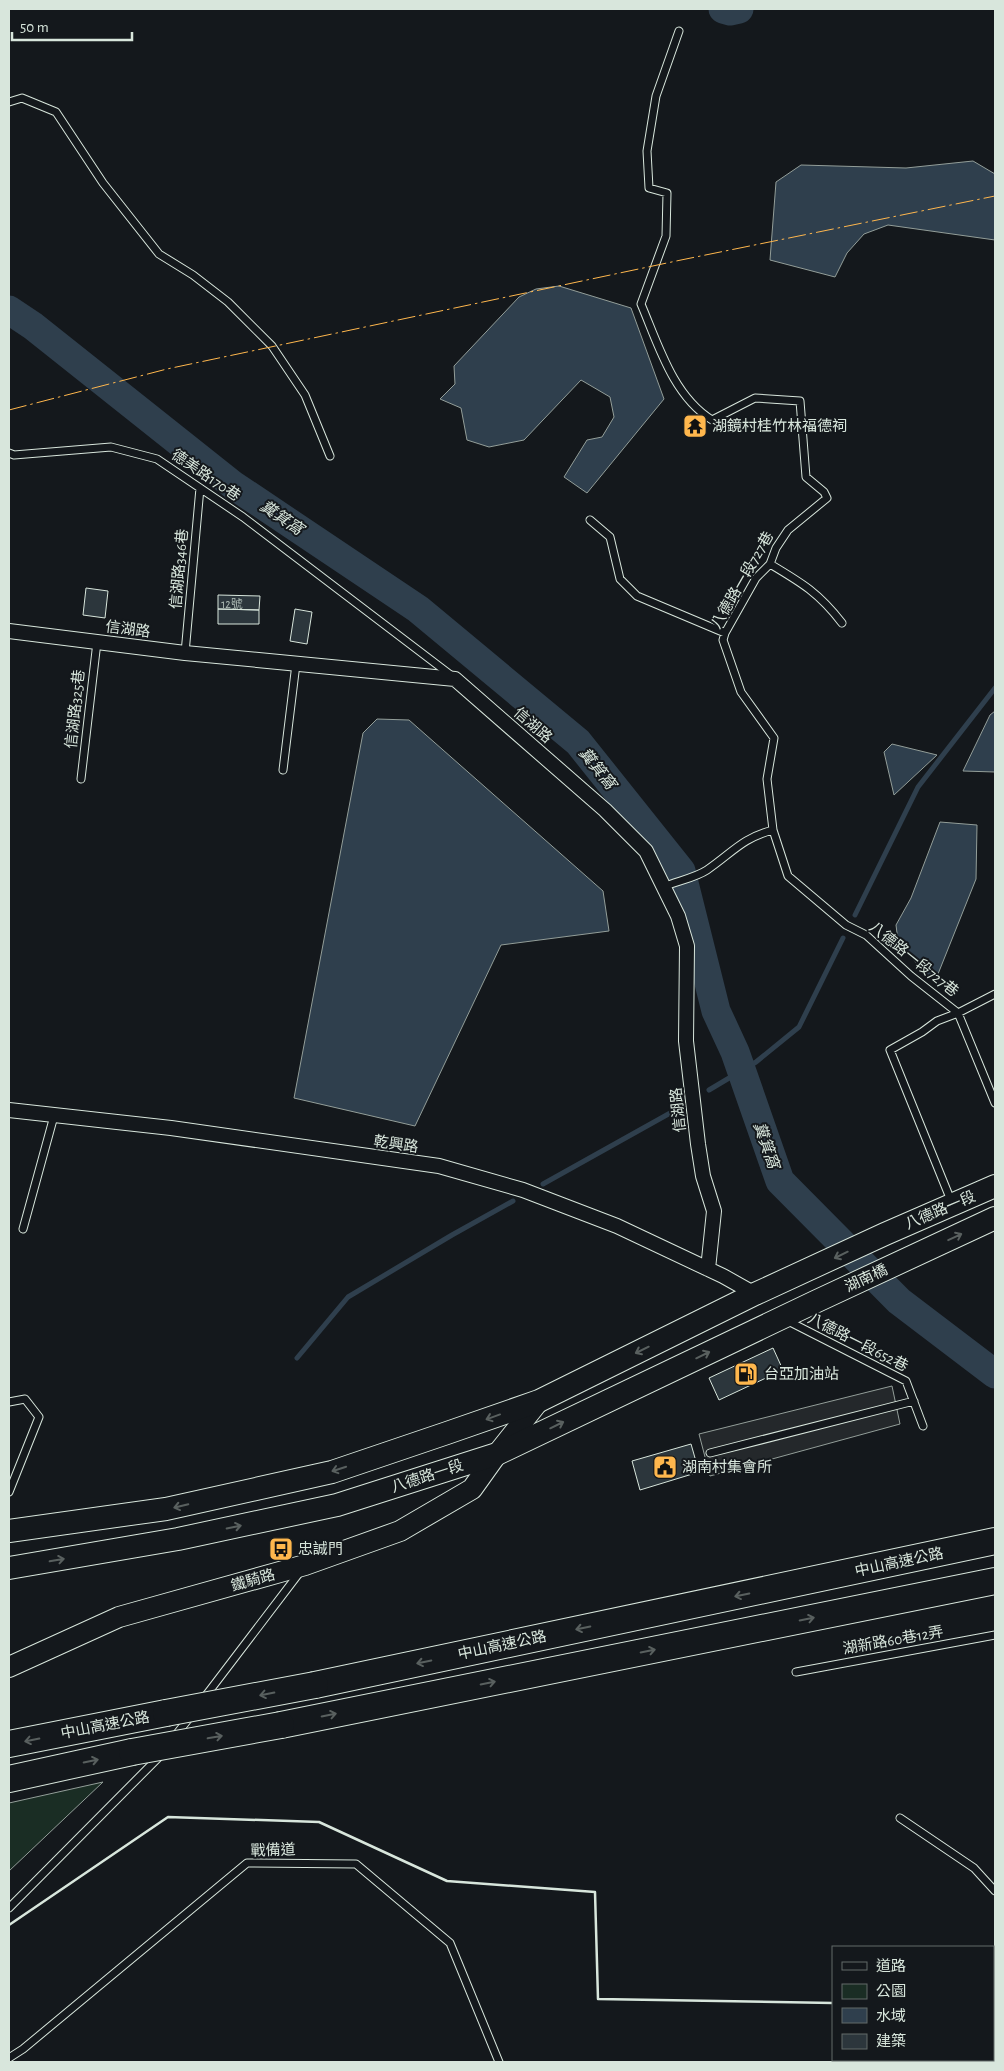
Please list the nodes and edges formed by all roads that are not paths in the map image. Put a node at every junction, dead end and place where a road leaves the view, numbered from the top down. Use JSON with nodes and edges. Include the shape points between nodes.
{"nodes":[{"id":1,"x":679,"y":31,"type":"dead end"},
{"id":2,"x":9,"y":102,"type":"edge"},
{"id":3,"x":9,"y":453,"type":"edge"},
{"id":4,"x":330,"y":456,"type":"dead end"},
{"id":5,"x":200,"y":488,"type":"junction"},
{"id":6,"x":590,"y":520,"type":"dead end"},
{"id":7,"x":770,"y":564,"type":"junction"},
{"id":8,"x":842,"y":622,"type":"dead end"},
{"id":9,"x":9,"y":631,"type":"edge"},
{"id":10,"x":725,"y":633,"type":"junction"},
{"id":11,"x":97,"y":642,"type":"junction"},
{"id":12,"x":185,"y":653,"type":"junction"},
{"id":13,"x":296,"y":664,"type":"junction"},
{"id":14,"x":455,"y":679,"type":"junction"},
{"id":15,"x":283,"y":770,"type":"dead end"},
{"id":16,"x":81,"y":779,"type":"dead end"},
{"id":17,"x":773,"y":830,"type":"junction"},
{"id":18,"x":663,"y":887,"type":"junction"},
{"id":19,"x":995,"y":994,"type":"edge"},
{"id":20,"x":958,"y":1013,"type":"junction"},
{"id":21,"x":995,"y":1103,"type":"edge"},
{"id":22,"x":9,"y":1110,"type":"edge"},
{"id":23,"x":54,"y":1116,"type":"junction"},
{"id":24,"x":995,"y":1186,"type":"edge"},
{"id":25,"x":953,"y":1204,"type":"junction"},
{"id":26,"x":995,"y":1218,"type":"edge"},
{"id":27,"x":23,"y":1229,"type":"dead end"},
{"id":28,"x":885,"y":1234,"type":"joint"},
{"id":29,"x":914,"y":1256,"type":"joint"},
{"id":30,"x":708,"y":1269,"type":"junction"},
{"id":31,"x":755,"y":1294,"type":"junction"},
{"id":32,"x":817,"y":1300,"type":"joint"},
{"id":33,"x":781,"y":1318,"type":"junction"},
{"id":34,"x":539,"y":1401,"type":"junction"},
{"id":35,"x":914,"y":1401,"type":"junction"},
{"id":36,"x":9,"y":1402,"type":"edge"},
{"id":37,"x":923,"y":1426,"type":"dead end"},
{"id":38,"x":710,"y":1453,"type":"dead end"},
{"id":39,"x":497,"y":1454,"type":"junction"},
{"id":40,"x":9,"y":1492,"type":"edge"},
{"id":41,"x":9,"y":1531,"type":"edge"},
{"id":42,"x":995,"y":1541,"type":"edge"},
{"id":43,"x":305,"y":1565,"type":"junction"},
{"id":44,"x":9,"y":1568,"type":"edge"},
{"id":45,"x":995,"y":1581,"type":"edge"},
{"id":46,"x":995,"y":1635,"type":"edge"},
{"id":47,"x":9,"y":1667,"type":"edge"},
{"id":48,"x":796,"y":1672,"type":"dead end"},
{"id":49,"x":9,"y":1744,"type":"edge"},
{"id":50,"x":9,"y":1779,"type":"edge"},
{"id":51,"x":900,"y":1818,"type":"dead end"},
{"id":52,"x":995,"y":1891,"type":"edge"},
{"id":53,"x":9,"y":1908,"type":"edge"},
{"id":54,"x":9,"y":2058,"type":"edge"},
{"id":55,"x":499,"y":2062,"type":"edge"}],
"edges":[{"from":1,"to":7,"type":"lane","name":"八德路一段727巷","via":[[656,96],[647,151],[649,188],[667,193],[666,236],[641,304],[679,387],[712,420],[755,398],[800,401],[806,477],[827,498],[788,530]]},
{"from":2,"to":4,"type":"lane","via":[[22,98],[56,112],[103,183],[159,254],[228,302],[272,346],[305,395]]},
{"from":3,"to":5,"type":"lane","name":"德美路170巷","via":[[111,447],[158,459]]},
{"from":5,"to":12,"type":"lane","name":"信湖路346巷"},
{"from":5,"to":14,"type":"lane","name":"德美路170巷","via":[[243,517]]},
{"from":6,"to":10,"type":"lane","via":[[610,537],[620,579],[637,596]]},
{"from":7,"to":8,"type":"lane","via":[[812,589]]},
{"from":7,"to":10,"type":"lane","name":"八德路一段727巷","via":[[756,578]]},
{"from":9,"to":11,"type":"street","name":"信湖路"},
{"from":10,"to":17,"type":"lane","name":"八德路一段727巷","via":[[723,640],[740,692],[774,738],[768,780]]},
{"from":11,"to":12,"type":"street","name":"信湖路"},
{"from":11,"to":16,"type":"lane","name":"信湖路325巷"},
{"from":12,"to":13,"type":"street","name":"信湖路"},
{"from":13,"to":14,"type":"street","name":"信湖路"},
{"from":13,"to":15,"type":"lane"},
{"from":14,"to":18,"type":"street","name":"信湖路","via":[[605,810],[646,851]]},
{"from":17,"to":18,"type":"lane","via":[[755,834],[706,871]]},
{"from":17,"to":20,"type":"lane","name":"八德路一段727巷","via":[[788,876],[846,925],[866,935]]},
{"from":18,"to":30,"type":"street","name":"信湖路","via":[[678,916],[687,946],[686,1041],[699,1152],[714,1211]]},
{"from":19,"to":20,"type":"lane"},
{"from":20,"to":21,"type":"lane","name":"八德路一段727巷"},
{"from":20,"to":25,"type":"lane","via":[[937,1021],[890,1050]]},
{"from":22,"to":23,"type":"street","name":"乾興路"},
{"from":23,"to":27,"type":"lane"},
{"from":23,"to":30,"type":"street","name":"乾興路","via":[[171,1128],[439,1166],[523,1190],[616,1226]]},
{"from":24,"to":25,"type":"main road","name":"八德路一段"},
{"from":25,"to":28,"type":"main road","name":"八德路一段"},
{"from":29,"to":26,"type":"main road","name":"八德路一段","one_way":true},
{"from":28,"to":31,"type":"main road","name":"湖南橋","one_way":true},
{"from":29,"to":32,"type":"main road","name":"湖南橋"},
{"from":30,"to":31,"type":"street","name":"乾興路"},
{"from":31,"to":34,"type":"main road","one_way":true},
{"from":32,"to":33,"type":"main road","name":"八德路一段"},
{"from":33,"to":35,"type":"lane","name":"八德路一段652巷","via":[[906,1381]]},
{"from":39,"to":33,"type":"main road","name":"八德路一段","one_way":true},
{"from":34,"to":39,"type":"main road","name":"鐵騎路"},
{"from":34,"to":41,"type":"main road","one_way":true,"via":[[332,1472],[166,1509]]},
{"from":35,"to":37,"type":"lane","name":"八德路一段652巷"},
{"from":35,"to":38,"type":"lane"},
{"from":36,"to":40,"type":"lane","via":[[25,1400],[39,1417]]},
{"from":39,"to":43,"type":"main road","name":"鐵騎路","via":[[472,1489],[400,1531]]},
{"from":44,"to":39,"type":"main road","name":"八德路一段","one_way":true,"via":[[178,1540],[337,1505]]},
{"from":42,"to":49,"type":"highway","name":"中山高速公路","one_way":true,"bridge":true,"via":[[314,1685]]},
{"from":43,"to":47,"type":"main road","name":"鐵騎路","via":[[119,1617]]},
{"from":43,"to":53,"type":"lane","via":[[158,1758]]},
{"from":50,"to":45,"type":"highway","one_way":true,"bridge":true},
{"from":46,"to":48,"type":"lane","name":"湖新路60巷12弄"},
{"from":51,"to":52,"type":"lane","via":[[974,1868]]},
{"from":54,"to":55,"type":"lane","name":"戰備道","via":[[247,1863],[257,1863],[356,1864],[450,1943]]}]}
